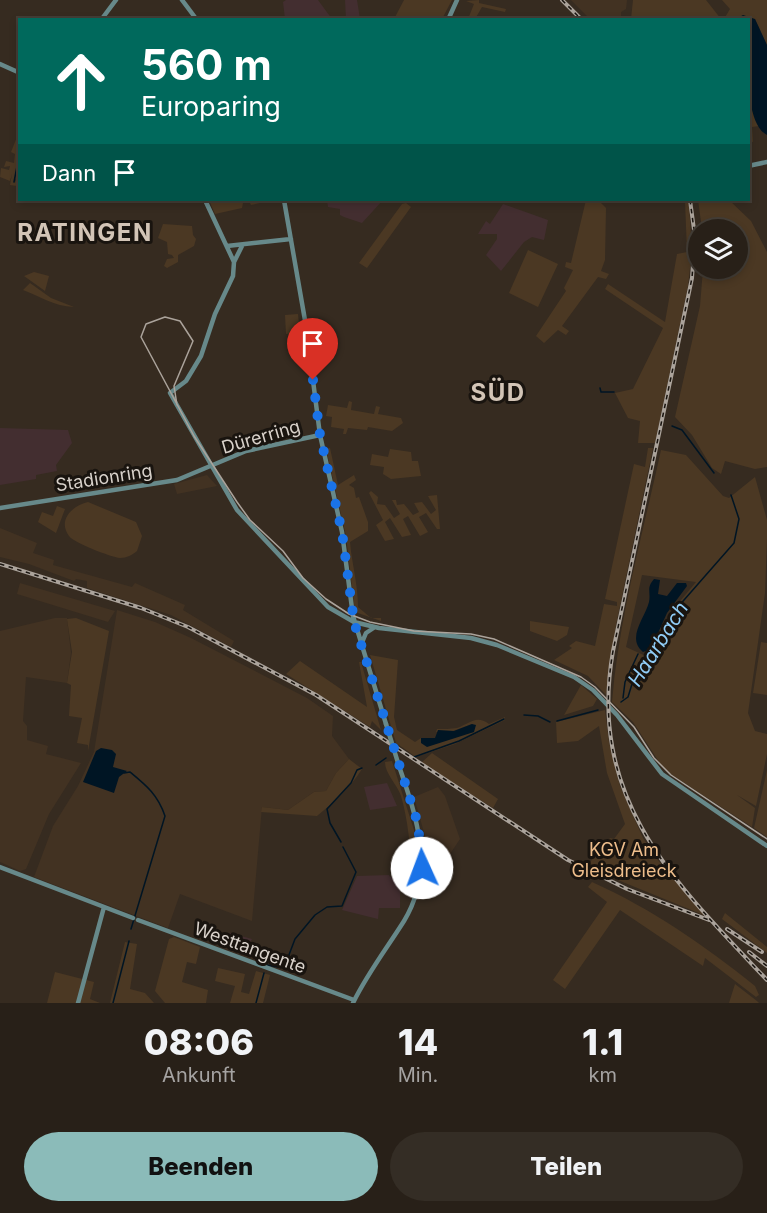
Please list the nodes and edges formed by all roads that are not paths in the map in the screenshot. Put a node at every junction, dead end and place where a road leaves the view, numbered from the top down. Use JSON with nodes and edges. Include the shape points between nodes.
{"nodes":[{"id":1,"x":116,"y":0,"type":"edge"},
{"id":2,"x":182,"y":0,"type":"edge"},
{"id":3,"x":457,"y":0,"type":"edge"},
{"id":4,"x":102,"y":18,"type":"edge"},
{"id":5,"x":196,"y":18,"type":"edge"},
{"id":6,"x":449,"y":18,"type":"edge"},
{"id":7,"x":0,"y":64,"type":"edge"},
{"id":8,"x":18,"y":72,"type":"edge"},
{"id":9,"x":767,"y":162,"type":"edge"},
{"id":10,"x":750,"y":166,"type":"edge"},
{"id":11,"x":205,"y":201,"type":"edge"},
{"id":12,"x":284,"y":201,"type":"edge"},
{"id":13,"x":291,"y":239,"type":"junction"},
{"id":14,"x":227,"y":246,"type":"junction"},
{"id":15,"x":242,"y":246,"type":"junction"},
{"id":16,"x":234,"y":262,"type":"junction"},
{"id":17,"x":320,"y":435,"type":"junction"},
{"id":18,"x":210,"y":466,"type":"junction"},
{"id":19,"x":0,"y":508,"type":"edge"},
{"id":20,"x":354,"y":622,"type":"junction"},
{"id":21,"x":375,"y":627,"type":"junction"},
{"id":22,"x":361,"y":645,"type":"junction"},
{"id":23,"x":767,"y":846,"type":"edge"},
{"id":24,"x":0,"y":867,"type":"edge"},
{"id":25,"x":104,"y":907,"type":"junction"},
{"id":26,"x":353,"y":1002,"type":"edge"},
{"id":27,"x":78,"y":1003,"type":"edge"}],
"edges":[{"from":1,"to":4,"type":"main road"},
{"from":2,"to":5,"type":"main road"},
{"from":3,"to":6,"type":"main road"},
{"from":7,"to":8,"type":"main road"},
{"from":9,"to":10,"type":"main road"},
{"from":11,"to":14,"type":"main road"},
{"from":12,"to":13,"type":"main road"},
{"from":13,"to":15,"type":"main road"},
{"from":13,"to":17,"type":"main road"},
{"from":14,"to":15,"type":"main road"},
{"from":14,"to":16,"type":"main road"},
{"from":15,"to":16,"type":"main road"},
{"from":16,"to":18,"type":"main road","via":[[233,276],[201,356],[186,381],[170,393]]},
{"from":17,"to":18,"type":"main road","name":"Dürerring","via":[[253,449]]},
{"from":17,"to":20,"type":"main road","via":[[342,532]]},
{"from":18,"to":19,"type":"main road","name":"Stadionring","via":[[177,480]]},
{"from":18,"to":20,"type":"main road","via":[[239,513],[284,557],[317,597]]},
{"from":20,"to":21,"type":"main road"},
{"from":20,"to":22,"type":"main road"},
{"from":21,"to":22,"type":"main road","via":[[366,633]]},
{"from":21,"to":23,"type":"main road","via":[[489,642],[584,682],[623,721],[662,774]]},
{"from":22,"to":26,"type":"main road","bridge":true,"via":[[420,836],[420,878],[405,920]]},
{"from":24,"to":25,"type":"main road","name":"Westtangente"},
{"from":25,"to":26,"type":"main road","name":"Westtangente"},
{"from":25,"to":27,"type":"main road"}]}
